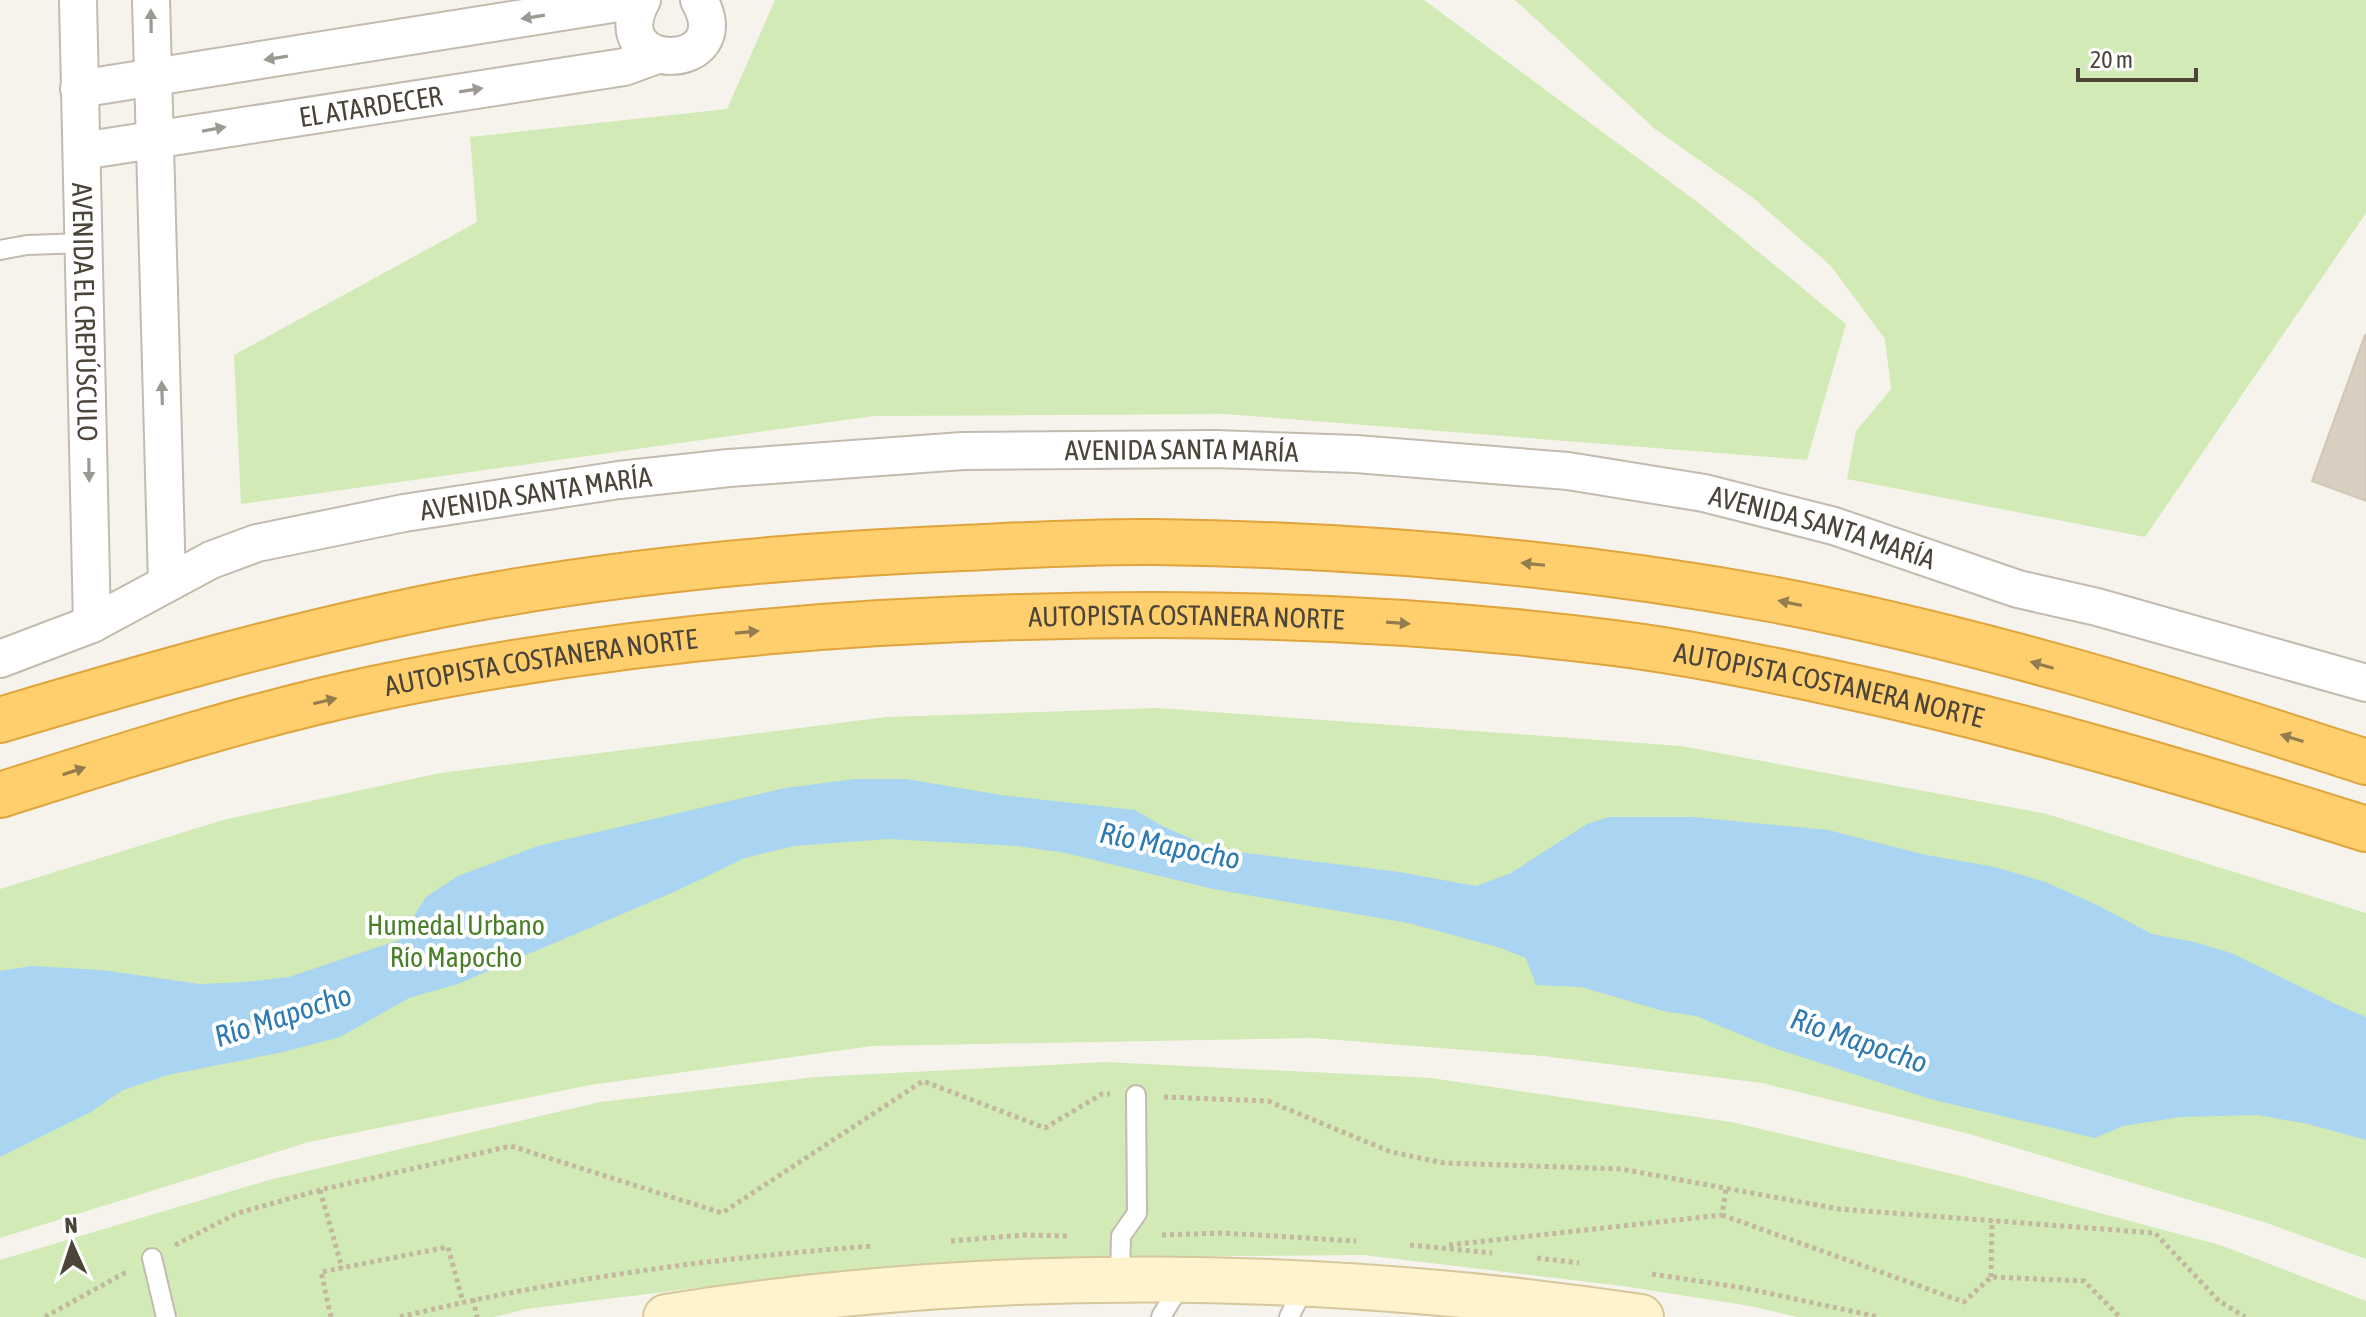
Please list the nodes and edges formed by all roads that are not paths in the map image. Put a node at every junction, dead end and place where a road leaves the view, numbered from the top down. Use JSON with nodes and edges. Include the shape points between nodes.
{"nodes":[{"id":1,"x":78,"y":0,"type":"edge"},
{"id":2,"x":151,"y":0,"type":"edge"},
{"id":3,"x":640,"y":0,"type":"edge"},
{"id":4,"x":730,"y":0,"type":"edge"},
{"id":5,"x":702,"y":17,"type":"edge"},
{"id":6,"x":657,"y":55,"type":"junction"},
{"id":7,"x":153,"y":77,"type":"junction"},
{"id":8,"x":79,"y":89,"type":"junction"},
{"id":9,"x":155,"y":139,"type":"junction"},
{"id":10,"x":82,"y":151,"type":"junction"},
{"id":11,"x":84,"y":243,"type":"junction"},
{"id":12,"x":0,"y":250,"type":"edge"},
{"id":13,"x":167,"y":583,"type":"junction"},
{"id":14,"x":92,"y":624,"type":"junction"},
{"id":15,"x":0,"y":659,"type":"edge"},
{"id":16,"x":2366,"y":683,"type":"edge"},
{"id":17,"x":0,"y":720,"type":"edge"},
{"id":18,"x":2366,"y":762,"type":"edge"},
{"id":19,"x":0,"y":795,"type":"edge"},
{"id":20,"x":2366,"y":829,"type":"edge"},
{"id":21,"x":1136,"y":1095,"type":"dead end"},
{"id":22,"x":152,"y":1258,"type":"dead end"},
{"id":23,"x":1184,"y":1279,"type":"junction"},
{"id":24,"x":1120,"y":1280,"type":"junction"},
{"id":25,"x":1298,"y":1300,"type":"edge"},
{"id":26,"x":798,"y":1308,"type":"edge"},
{"id":27,"x":1537,"y":1310,"type":"edge"},
{"id":28,"x":686,"y":1315,"type":"edge"},
{"id":29,"x":166,"y":1317,"type":"edge"},
{"id":30,"x":1161,"y":1317,"type":"edge"},
{"id":31,"x":1641,"y":1317,"type":"edge"}],
"edges":[{"from":1,"to":8,"type":"street","name":"AVENIDA EL CREPÚSCULO"},
{"from":7,"to":2,"type":"street","one_way":true},
{"from":3,"to":6,"type":"street","via":[[636,31]]},
{"from":3,"to":7,"type":"street","one_way":true},
{"from":4,"to":5,"type":"street","name":"EL ATARDECER","via":[[725,11]]},
{"from":5,"to":6,"type":"street","name":"EL ATARDECER","via":[[699,44],[679,57]]},
{"from":9,"to":6,"type":"street","name":"EL ATARDECER","one_way":true,"via":[[624,67]]},
{"from":7,"to":8,"type":"street"},
{"from":7,"to":9,"type":"street"},
{"from":8,"to":10,"type":"street","name":"AVENIDA EL CREPÚSCULO"},
{"from":9,"to":10,"type":"street","name":"EL ATARDECER"},
{"from":13,"to":9,"type":"street","one_way":true},
{"from":10,"to":11,"type":"street","name":"AVENIDA EL CREPÚSCULO"},
{"from":11,"to":12,"type":"lane"},
{"from":11,"to":14,"type":"street","name":"AVENIDA EL CREPÚSCULO","one_way":true},
{"from":13,"to":14,"type":"street","name":"AVENIDA SANTA MARÍA"},
{"from":13,"to":16,"type":"street","name":"AVENIDA SANTA MARÍA","via":[[211,560],[300,533],[510,495],[729,468],[1088,448],[1356,454],[1568,471],[1704,493],[1834,526],[2018,589]]},
{"from":14,"to":15,"type":"street","name":"AVENIDA SANTA MARÍA"},
{"from":18,"to":17,"type":"highway","one_way":true,"via":[[2036,663],[1774,600],[1654,580],[1405,552],[1150,542],[756,560],[577,583],[321,631]]},
{"from":19,"to":20,"type":"highway","name":"AUTOPISTA COSTANERA NORTE","one_way":true,"via":[[293,708],[492,666],[608,648],[913,621],[1227,616],[1503,631],[1618,643],[1776,671],[2083,742]]},
{"from":21,"to":24,"type":"lane","via":[[1137,1213],[1121,1236]]},
{"from":22,"to":29,"type":"lane"},
{"from":23,"to":24,"type":"street"},
{"from":23,"to":25,"type":"street"},
{"from":23,"to":30,"type":"lane"},
{"from":24,"to":26,"type":"street","via":[[974,1284]]},
{"from":25,"to":27,"type":"street"},
{"from":26,"to":28,"type":"street"},
{"from":27,"to":31,"type":"street"}]}
